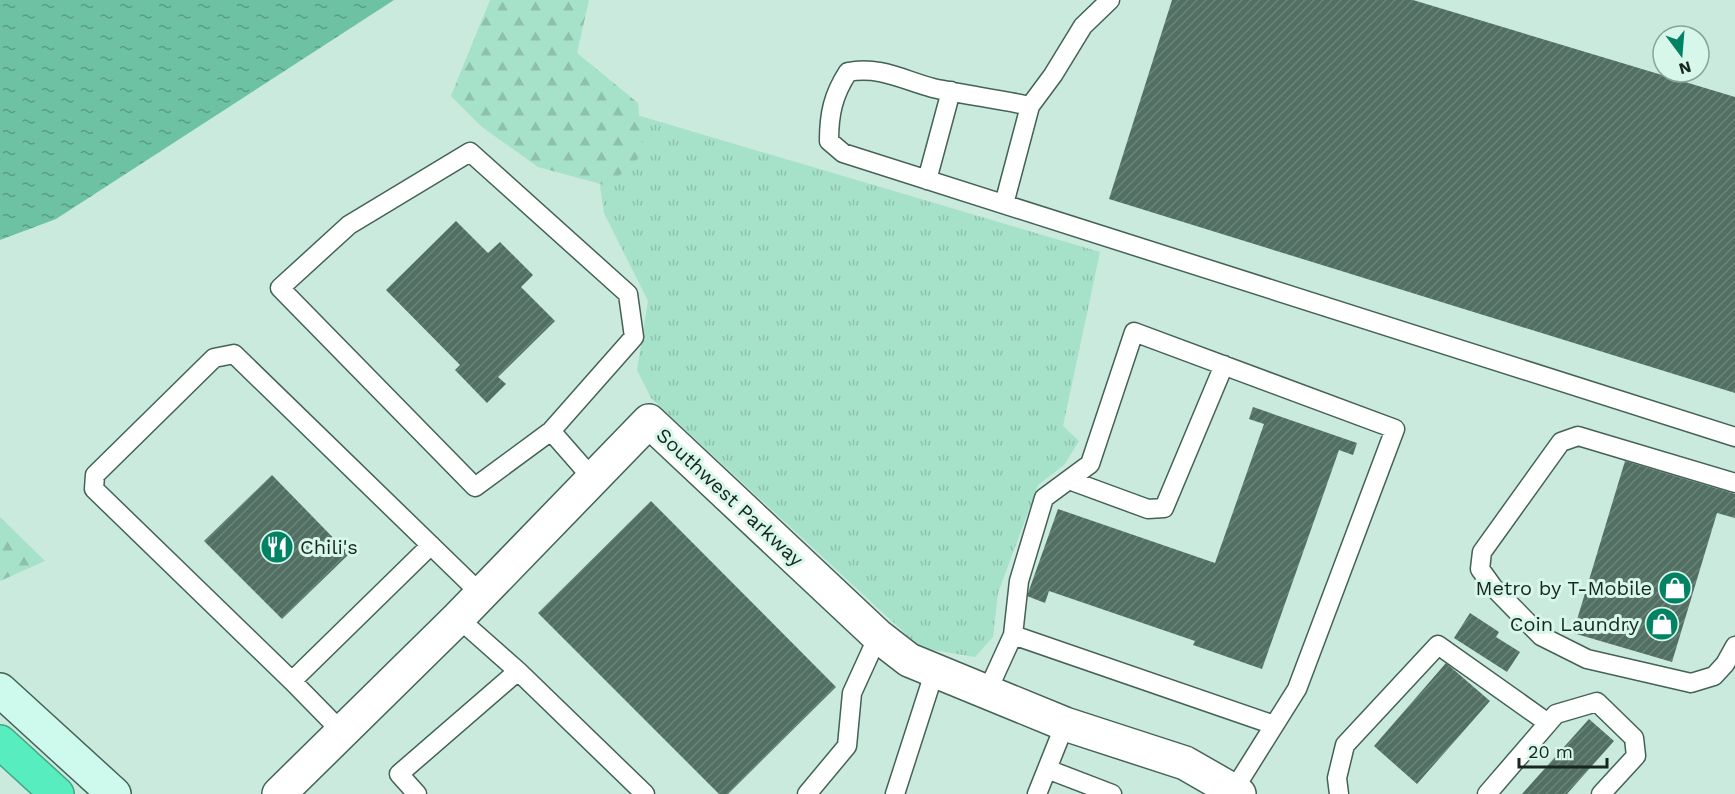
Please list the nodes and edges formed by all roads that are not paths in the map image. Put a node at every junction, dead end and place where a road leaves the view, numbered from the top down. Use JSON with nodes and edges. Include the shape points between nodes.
{"nodes":[{"id":1,"x":1110,"y":0,"type":"edge"},
{"id":2,"x":951,"y":90,"type":"junction"},
{"id":3,"x":1030,"y":106,"type":"junction"},
{"id":4,"x":927,"y":180,"type":"junction"},
{"id":5,"x":1004,"y":204,"type":"junction"},
{"id":6,"x":1224,"y":365,"type":"junction"},
{"id":7,"x":551,"y":431,"type":"junction"},
{"id":8,"x":1735,"y":437,"type":"edge"},
{"id":9,"x":593,"y":479,"type":"junction"},
{"id":10,"x":1069,"y":480,"type":"junction"},
{"id":11,"x":1735,"y":483,"type":"edge"},
{"id":12,"x":431,"y":546,"type":"junction"},
{"id":13,"x":481,"y":594,"type":"junction"},
{"id":14,"x":458,"y":618,"type":"junction"},
{"id":15,"x":1013,"y":635,"type":"junction"},
{"id":16,"x":878,"y":636,"type":"junction"},
{"id":17,"x":1735,"y":646,"type":"edge"},
{"id":18,"x":935,"y":670,"type":"junction"},
{"id":19,"x":518,"y":671,"type":"junction"},
{"id":20,"x":292,"y":681,"type":"junction"},
{"id":21,"x":0,"y":690,"type":"edge"},
{"id":22,"x":987,"y":692,"type":"junction"},
{"id":23,"x":1065,"y":723,"type":"junction"},
{"id":24,"x":1548,"y":723,"type":"junction"},
{"id":25,"x":1274,"y":725,"type":"junction"},
{"id":26,"x":342,"y":732,"type":"junction"},
{"id":27,"x":0,"y":742,"type":"edge"},
{"id":28,"x":1047,"y":770,"type":"junction"},
{"id":29,"x":1236,"y":792,"type":"edge"},
{"id":30,"x":57,"y":794,"type":"edge"},
{"id":31,"x":114,"y":794,"type":"edge"},
{"id":32,"x":279,"y":794,"type":"edge"},
{"id":33,"x":417,"y":794,"type":"edge"},
{"id":34,"x":645,"y":794,"type":"edge"},
{"id":35,"x":807,"y":794,"type":"edge"},
{"id":36,"x":894,"y":794,"type":"edge"},
{"id":37,"x":1037,"y":794,"type":"edge"},
{"id":38,"x":1112,"y":794,"type":"edge"},
{"id":39,"x":1339,"y":794,"type":"edge"},
{"id":40,"x":1487,"y":794,"type":"edge"},
{"id":41,"x":1601,"y":794,"type":"edge"}],
"edges":[{"from":1,"to":3,"type":"lane","via":[[1083,26]]},
{"from":2,"to":3,"type":"lane"},
{"from":2,"to":4,"type":"lane"},
{"from":2,"to":4,"type":"lane","via":[[893,73],[863,69],[848,72],[836,91],[829,115],[829,141],[843,153]]},
{"from":3,"to":5,"type":"lane"},
{"from":4,"to":5,"type":"lane"},
{"from":5,"to":8,"type":"lane"},
{"from":6,"to":10,"type":"lane","via":[[1164,508],[1148,509]]},
{"from":6,"to":10,"type":"lane","via":[[1134,332],[1090,464]]},
{"from":6,"to":25,"type":"lane","via":[[1395,429],[1297,689]]},
{"from":7,"to":7,"type":"lane","via":[[475,487],[280,288],[350,225],[470,152],[627,294],[634,337]]},
{"from":7,"to":9,"type":"lane"},
{"from":9,"to":13,"type":"street","name":"Southwest Parkway"},
{"from":9,"to":16,"type":"street","name":"Southwest Parkway","via":[[649,421]]},
{"from":10,"to":15,"type":"lane","via":[[1044,498],[1019,581]]},
{"from":11,"to":17,"type":"lane","via":[[1578,436],[1561,442],[1482,552],[1479,569],[1541,636],[1587,659],[1691,683],[1714,675]]},
{"from":12,"to":13,"type":"lane"},
{"from":12,"to":20,"type":"lane"},
{"from":12,"to":20,"type":"lane","via":[[234,354],[214,358],[95,475],[94,489]]},
{"from":13,"to":14,"type":"street","name":"Southwest Parkway"},
{"from":14,"to":19,"type":"lane"},
{"from":14,"to":26,"type":"street","name":"Southwest Parkway"},
{"from":15,"to":22,"type":"lane"},
{"from":15,"to":25,"type":"lane"},
{"from":16,"to":18,"type":"street","name":"Southwest Parkway","via":[[909,660]]},
{"from":16,"to":35,"type":"lane","via":[[852,693],[847,746]]},
{"from":18,"to":22,"type":"street","name":"Southwest Parkway"},
{"from":18,"to":36,"type":"lane"},
{"from":19,"to":33,"type":"lane","via":[[399,774]]},
{"from":19,"to":34,"type":"lane"},
{"from":20,"to":26,"type":"lane"},
{"from":21,"to":31,"type":"main road"},
{"from":22,"to":23,"type":"street","name":"Southwest Parkway"},
{"from":23,"to":28,"type":"lane"},
{"from":23,"to":29,"type":"street","name":"Southwest Parkway","via":[[1185,763]]},
{"from":24,"to":39,"type":"lane","via":[[1438,645],[1345,745],[1336,778]]},
{"from":24,"to":40,"type":"lane"},
{"from":24,"to":41,"type":"lane","via":[[1556,714],[1598,702],[1634,738],[1636,756]]},
{"from":25,"to":29,"type":"lane"},
{"from":26,"to":32,"type":"street","name":"Southwest Parkway"},
{"from":27,"to":30,"type":"highway"},
{"from":28,"to":37,"type":"lane"},
{"from":28,"to":38,"type":"lane"}]}
